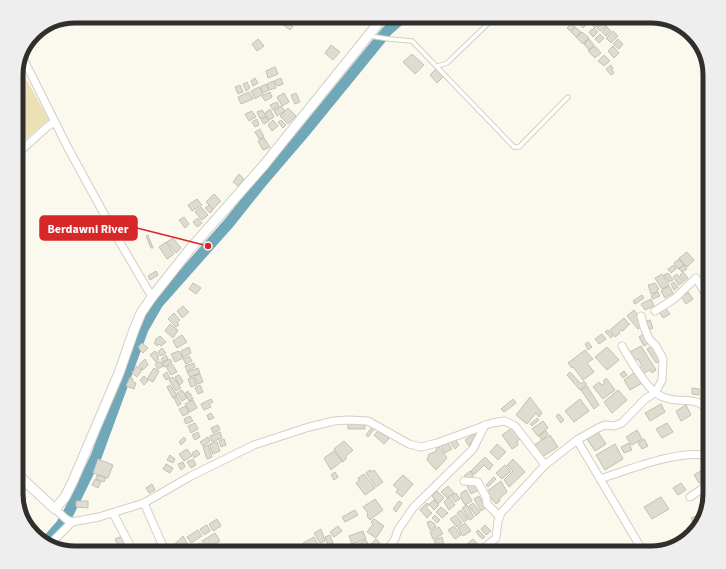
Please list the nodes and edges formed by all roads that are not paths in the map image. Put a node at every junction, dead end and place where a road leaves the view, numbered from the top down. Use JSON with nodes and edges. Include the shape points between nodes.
{"nodes":[{"id":1,"x":379,"y":23,"type":"edge"},
{"id":2,"x":489,"y":23,"type":"edge"},
{"id":3,"x":371,"y":36,"type":"junction"},
{"id":4,"x":25,"y":62,"type":"edge"},
{"id":5,"x":438,"y":66,"type":"junction"},
{"id":6,"x":568,"y":97,"type":"dead end"},
{"id":7,"x":55,"y":122,"type":"junction"},
{"id":8,"x":23,"y":148,"type":"edge"},
{"id":9,"x":703,"y":290,"type":"edge"},
{"id":10,"x":152,"y":297,"type":"junction"},
{"id":11,"x":655,"y":311,"type":"dead end"},
{"id":12,"x":641,"y":316,"type":"dead end"},
{"id":13,"x":622,"y":346,"type":"dead end"},
{"id":14,"x":655,"y":393,"type":"junction"},
{"id":15,"x":703,"y":405,"type":"edge"},
{"id":16,"x":485,"y":425,"type":"junction"},
{"id":17,"x":577,"y":440,"type":"junction"},
{"id":18,"x":703,"y":454,"type":"edge"},
{"id":19,"x":544,"y":465,"type":"junction"},
{"id":20,"x":600,"y":479,"type":"junction"},
{"id":21,"x":23,"y":480,"type":"edge"},
{"id":22,"x":464,"y":481,"type":"dead end"},
{"id":23,"x":26,"y":483,"type":"junction"},
{"id":24,"x":23,"y":485,"type":"edge"},
{"id":25,"x":703,"y":488,"type":"edge"},
{"id":26,"x":690,"y":497,"type":"dead end"},
{"id":27,"x":144,"y":503,"type":"junction"},
{"id":28,"x":56,"y":510,"type":"junction"},
{"id":29,"x":113,"y":512,"type":"junction"},
{"id":30,"x":499,"y":516,"type":"junction"},
{"id":31,"x":69,"y":520,"type":"junction"},
{"id":32,"x":53,"y":541,"type":"edge"},
{"id":33,"x":130,"y":546,"type":"edge"},
{"id":34,"x":163,"y":546,"type":"edge"},
{"id":35,"x":390,"y":546,"type":"edge"},
{"id":36,"x":486,"y":546,"type":"edge"},
{"id":37,"x":640,"y":546,"type":"edge"}],
"edges":[{"from":1,"to":3,"type":"street"},
{"from":2,"to":5,"type":"lane","via":[[447,63]]},
{"from":3,"to":5,"type":"lane","via":[[389,40],[412,40]]},
{"from":3,"to":10,"type":"street"},
{"from":4,"to":7,"type":"street"},
{"from":5,"to":6,"type":"lane","via":[[514,147],[519,147]]},
{"from":7,"to":8,"type":"street"},
{"from":7,"to":10,"type":"street"},
{"from":9,"to":11,"type":"street","via":[[696,278],[674,299]]},
{"from":10,"to":28,"type":"street","via":[[141,313],[119,373],[73,481]]},
{"from":12,"to":14,"type":"street","via":[[649,339],[656,346],[662,360],[662,380]]},
{"from":13,"to":14,"type":"street"},
{"from":14,"to":15,"type":"street","via":[[670,400],[700,402]]},
{"from":14,"to":17,"type":"street","via":[[645,399],[622,422],[614,426],[605,425]]},
{"from":16,"to":19,"type":"street","via":[[499,421],[511,423]]},
{"from":16,"to":27,"type":"street","via":[[421,447],[410,444],[368,421],[334,421],[254,445]]},
{"from":16,"to":35,"type":"street","via":[[473,449],[414,508]]},
{"from":17,"to":19,"type":"street"},
{"from":17,"to":20,"type":"street"},
{"from":18,"to":20,"type":"street","via":[[666,459]]},
{"from":19,"to":30,"type":"street"},
{"from":20,"to":37,"type":"street"},
{"from":21,"to":23,"type":"street"},
{"from":22,"to":30,"type":"street","via":[[478,482],[488,504]]},
{"from":23,"to":24,"type":"street"},
{"from":23,"to":28,"type":"street"},
{"from":25,"to":26,"type":"street"},
{"from":27,"to":29,"type":"street"},
{"from":27,"to":34,"type":"street"},
{"from":28,"to":31,"type":"street"},
{"from":29,"to":31,"type":"street","via":[[99,517]]},
{"from":29,"to":33,"type":"street"},
{"from":30,"to":36,"type":"street","via":[[496,538]]},
{"from":31,"to":32,"type":"street"}]}
